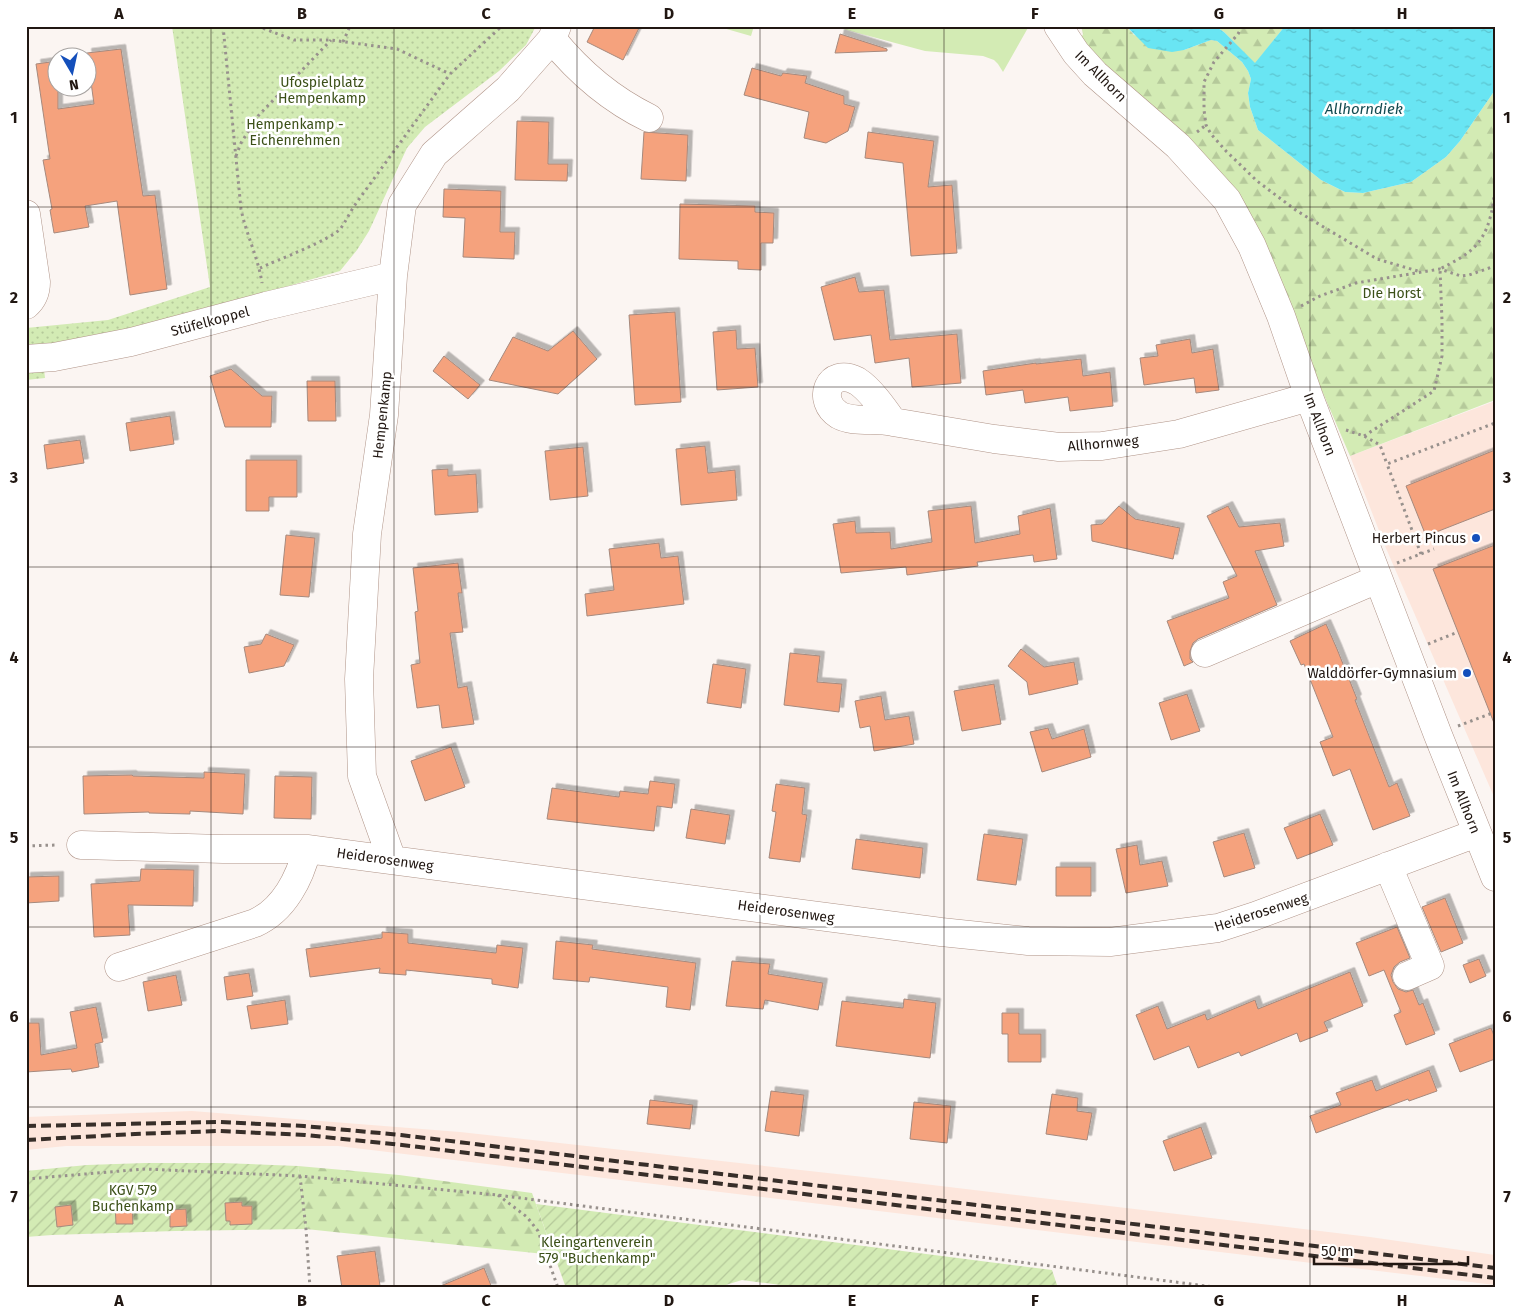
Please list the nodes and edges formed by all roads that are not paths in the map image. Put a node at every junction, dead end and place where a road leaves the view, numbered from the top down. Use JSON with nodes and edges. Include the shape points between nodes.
{"nodes":[{"id":1,"x":1058,"y":26,"type":"edge"},
{"id":2,"x":554,"y":33,"type":"edge"},
{"id":3,"x":649,"y":118,"type":"dead end"},
{"id":4,"x":26,"y":214,"type":"edge"},
{"id":5,"x":393,"y":276,"type":"junction"},
{"id":6,"x":26,"y":305,"type":"edge"},
{"id":7,"x":26,"y":359,"type":"edge"},
{"id":8,"x":1309,"y":397,"type":"junction"},
{"id":9,"x":893,"y":422,"type":"dead end"},
{"id":10,"x":1378,"y":579,"type":"junction"},
{"id":11,"x":1204,"y":653,"type":"dead end"},
{"id":12,"x":1477,"y":833,"type":"junction"},
{"id":13,"x":80,"y":845,"type":"road end"},
{"id":14,"x":307,"y":849,"type":"junction"},
{"id":15,"x":392,"y":860,"type":"junction"},
{"id":16,"x":1388,"y":866,"type":"junction"},
{"id":17,"x":1495,"y":877,"type":"edge"},
{"id":18,"x":119,"y":967,"type":"dead end"},
{"id":19,"x":1408,"y":976,"type":"dead end"}],
"edges":[{"from":1,"to":8,"type":"street","name":"Im Allhorn","via":[[1095,74],[1178,146],[1227,200],[1252,246]]},
{"from":2,"to":3,"type":"street","via":[[566,58],[629,108]]},
{"from":2,"to":5,"type":"street","name":"Hempenkamp","via":[[508,89],[434,154],[402,205]]},
{"from":4,"to":6,"type":"street","via":[[36,282],[34,293]]},
{"from":5,"to":7,"type":"street","name":"Stüfelkoppel","via":[[131,342],[54,357]]},
{"from":5,"to":15,"type":"street","name":"Hempenkamp","via":[[384,415],[367,534],[359,679],[362,776]]},
{"from":8,"to":9,"type":"street","name":"Allhornweg","via":[[1179,434],[1102,446],[1059,447]]},
{"from":8,"to":10,"type":"street","name":"Im Allhorn"},
{"from":10,"to":11,"type":"street"},
{"from":10,"to":12,"type":"street","name":"Im Allhorn"},
{"from":12,"to":16,"type":"street","name":"Heiderosenweg"},
{"from":12,"to":17,"type":"street","name":"Im Allhorn"},
{"from":13,"to":14,"type":"street","name":"Heiderosenweg"},
{"from":14,"to":15,"type":"street","name":"Heiderosenweg"},
{"from":14,"to":18,"type":"street","via":[[298,878],[267,918]]},
{"from":15,"to":16,"type":"street","name":"Heiderosenweg","via":[[941,932],[1028,941],[1110,942],[1218,928]]},
{"from":16,"to":19,"type":"street","via":[[1430,966]]}]}
